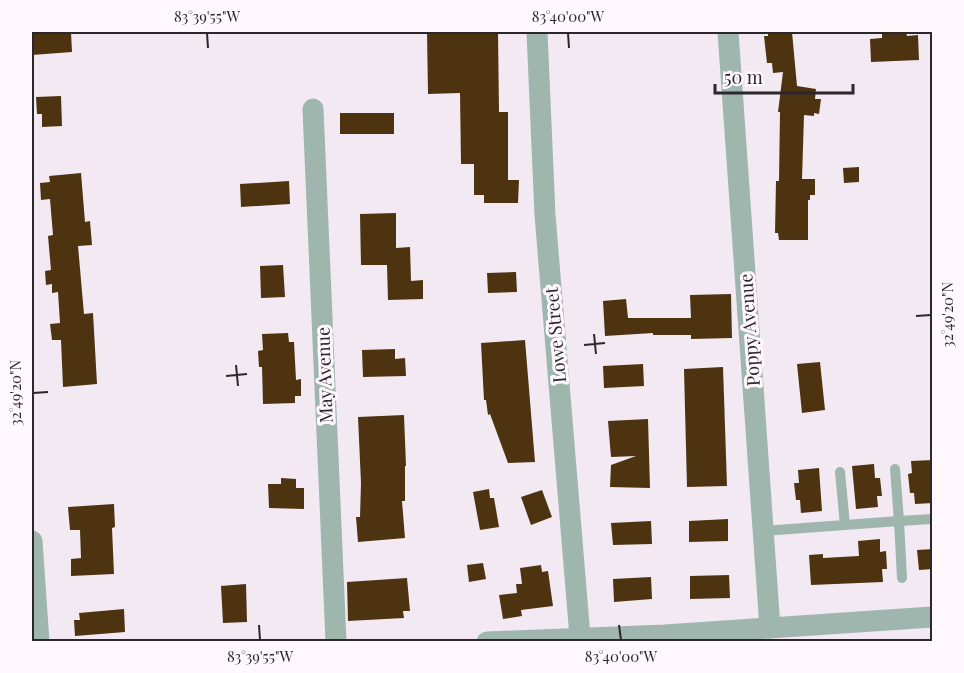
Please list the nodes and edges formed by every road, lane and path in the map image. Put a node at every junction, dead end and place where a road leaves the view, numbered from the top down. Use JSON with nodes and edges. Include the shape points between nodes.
{"nodes":[{"id":1,"x":537,"y":32,"type":"edge"},
{"id":2,"x":728,"y":32,"type":"edge"},
{"id":3,"x":313,"y":109,"type":"dead end"},
{"id":4,"x":895,"y":469,"type":"dead end"},
{"id":5,"x":840,"y":472,"type":"dead end"},
{"id":6,"x":933,"y":519,"type":"edge"},
{"id":7,"x":899,"y":521,"type":"junction"},
{"id":8,"x":845,"y":525,"type":"junction"},
{"id":9,"x":763,"y":531,"type":"junction"},
{"id":10,"x":32,"y":541,"type":"edge"},
{"id":11,"x":902,"y":578,"type":"dead end"},
{"id":12,"x":933,"y":617,"type":"edge"},
{"id":13,"x":770,"y":628,"type":"junction"},
{"id":14,"x":580,"y":637,"type":"junction"},
{"id":15,"x":664,"y":638,"type":"edge"},
{"id":16,"x":39,"y":642,"type":"edge"},
{"id":17,"x":336,"y":642,"type":"edge"},
{"id":18,"x":487,"y":642,"type":"edge"}],
"edges":[{"from":1,"to":14,"type":"street","name":"Lowe Street","via":[[545,215]]},
{"from":2,"to":9,"type":"street","name":"Poppy Avenue"},
{"from":3,"to":17,"type":"street","name":"May Avenue"},
{"from":4,"to":7,"type":"lane"},
{"from":5,"to":8,"type":"lane"},
{"from":6,"to":7,"type":"lane"},
{"from":7,"to":8,"type":"lane"},
{"from":7,"to":11,"type":"lane"},
{"from":8,"to":9,"type":"lane"},
{"from":9,"to":13,"type":"street","name":"Poppy Avenue"},
{"from":10,"to":16,"type":"street"},
{"from":12,"to":13,"type":"street"},
{"from":13,"to":15,"type":"street"},
{"from":14,"to":15,"type":"street"},
{"from":14,"to":18,"type":"street"}]}
